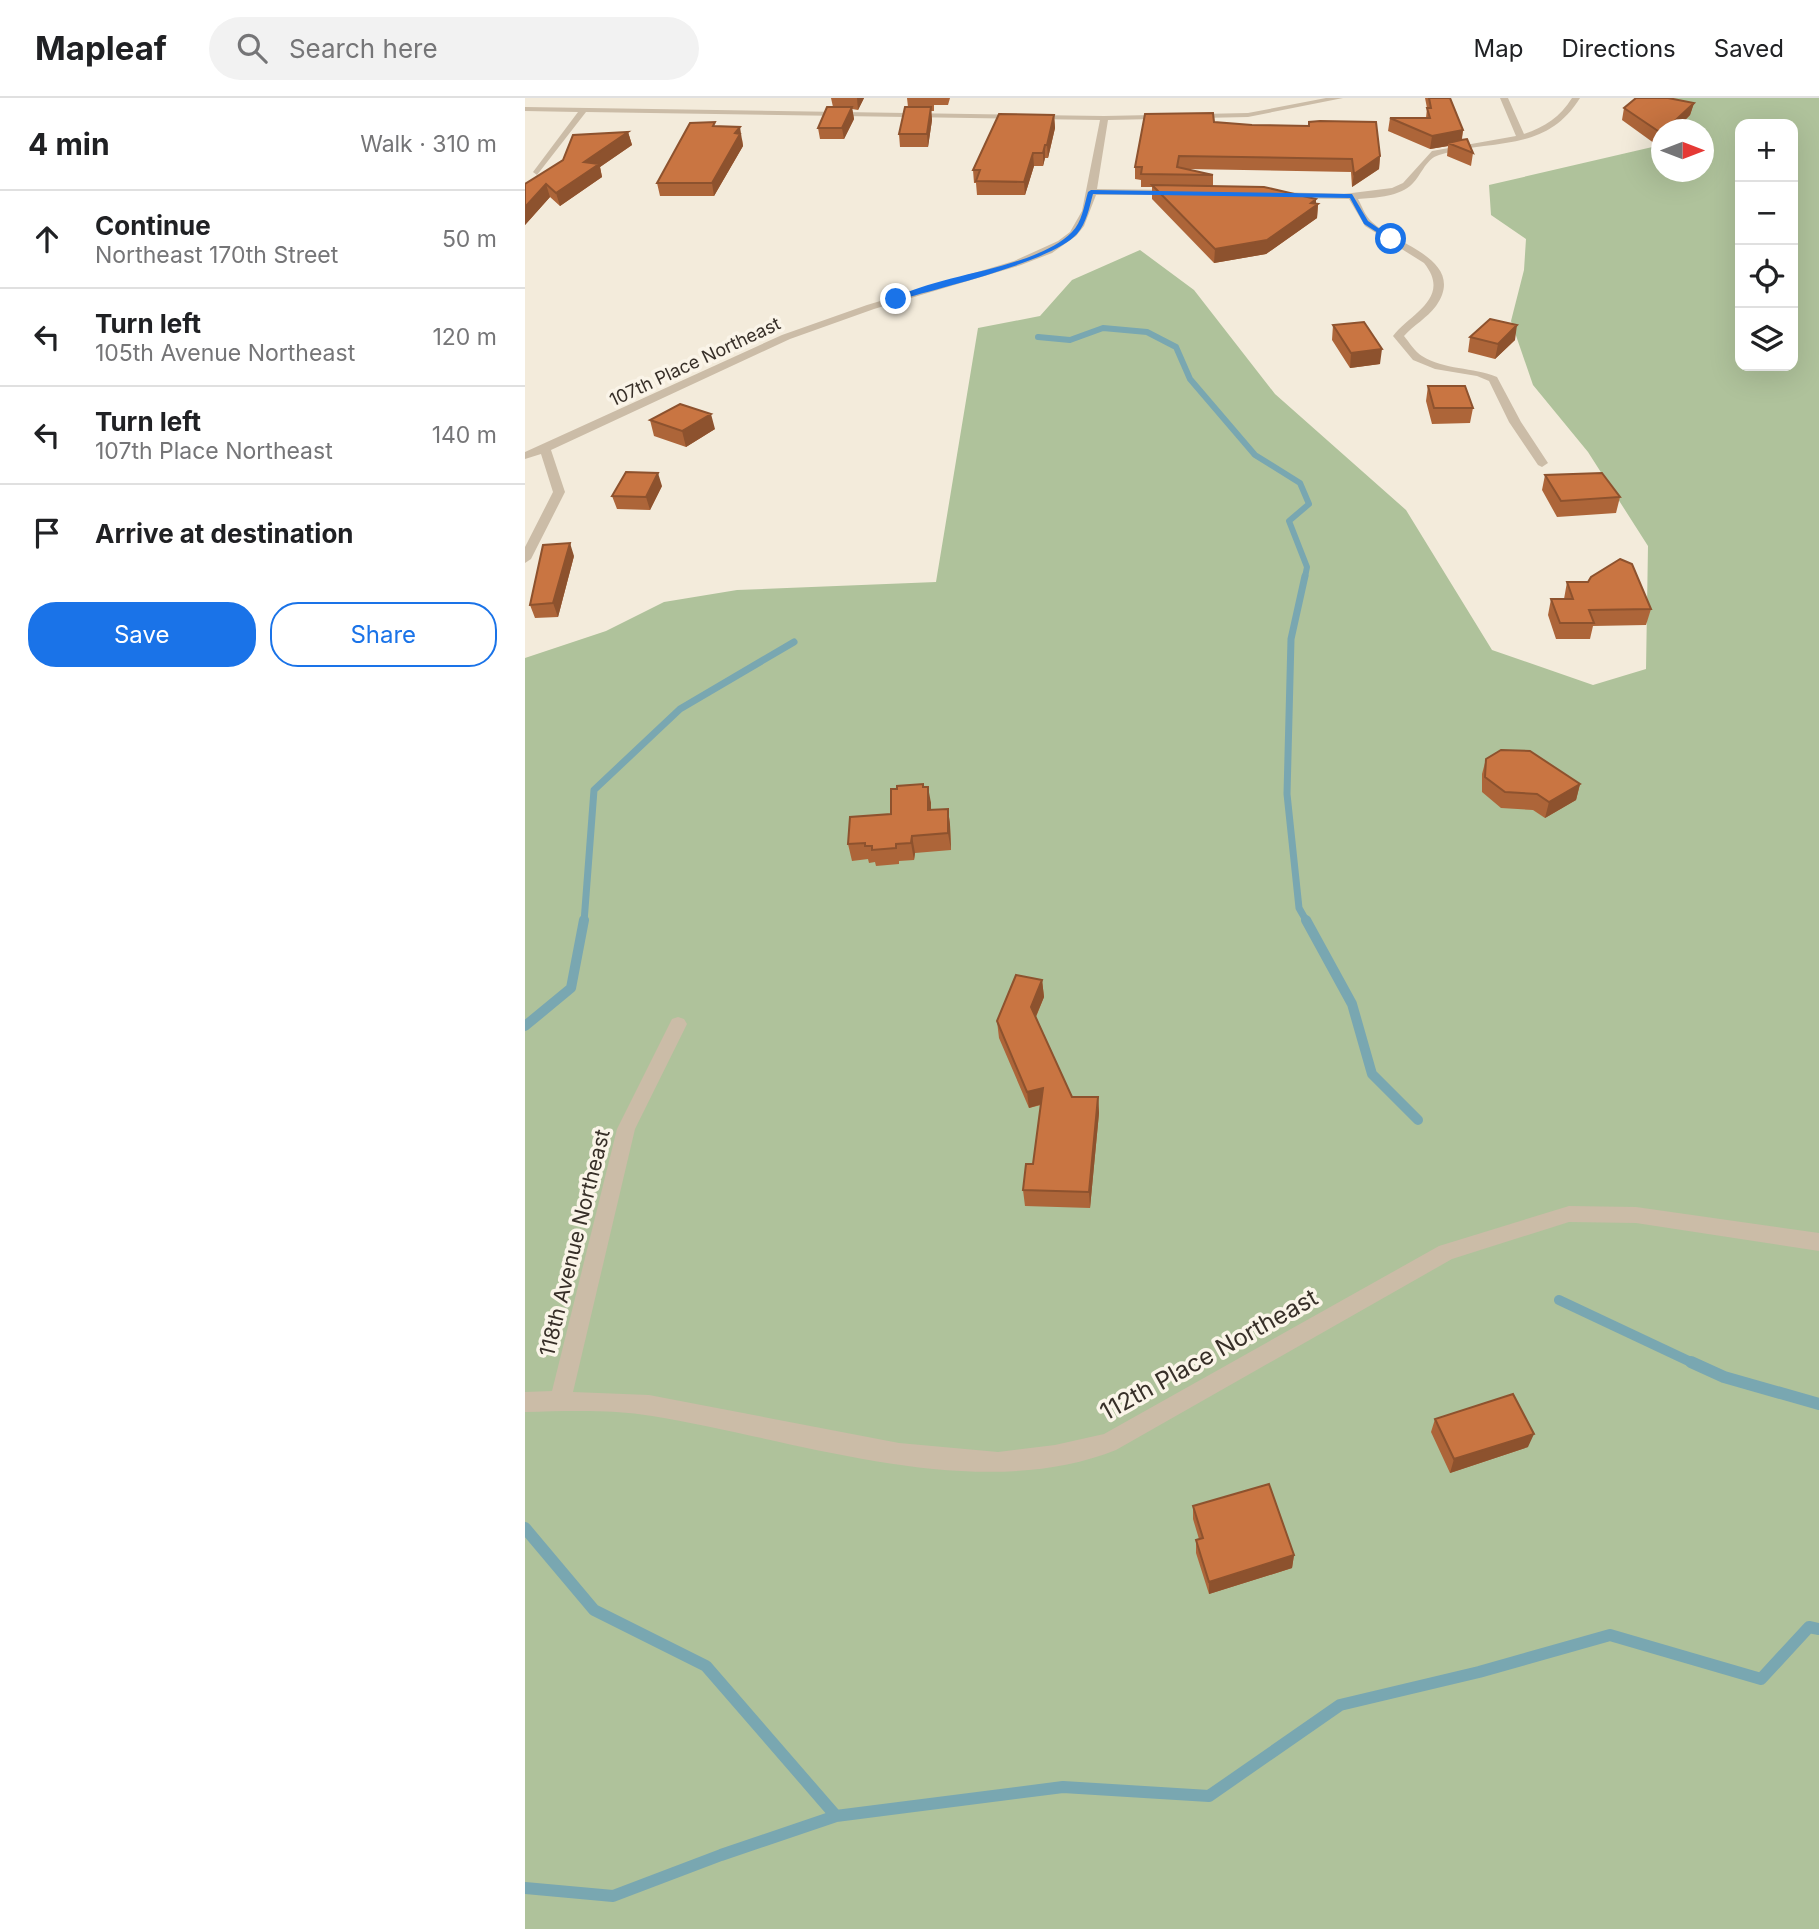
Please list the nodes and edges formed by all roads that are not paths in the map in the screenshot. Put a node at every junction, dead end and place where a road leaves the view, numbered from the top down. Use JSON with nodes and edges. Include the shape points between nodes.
{"nodes":[{"id":1,"x":1504,"y":98,"type":"edge"},
{"id":2,"x":1576,"y":98,"type":"edge"},
{"id":3,"x":1339,"y":99,"type":"edge"},
{"id":4,"x":525,"y":108,"type":"edge"},
{"id":5,"x":584,"y":109,"type":"junction"},
{"id":6,"x":1104,"y":118,"type":"junction"},
{"id":7,"x":1521,"y":137,"type":"junction"},
{"id":8,"x":537,"y":172,"type":"dead end"},
{"id":9,"x":1091,"y":192,"type":"junction"},
{"id":10,"x":1187,"y":194,"type":"edge"},
{"id":11,"x":1269,"y":195,"type":"edge"},
{"id":12,"x":1352,"y":196,"type":"junction"},
{"id":13,"x":545,"y":448,"type":"junction"},
{"id":14,"x":525,"y":456,"type":"edge"},
{"id":15,"x":1542,"y":463,"type":"dead end"},
{"id":16,"x":525,"y":559,"type":"edge"},
{"id":17,"x":678,"y":1024,"type":"dead end"},
{"id":18,"x":1819,"y":1242,"type":"edge"},
{"id":19,"x":560,"y":1401,"type":"junction"},
{"id":20,"x":525,"y":1402,"type":"edge"}],
"edges":[{"from":1,"to":7,"type":"street"},
{"from":2,"to":7,"type":"street","via":[[1556,124]]},
{"from":3,"to":6,"type":"street","via":[[1248,115]]},
{"from":4,"to":5,"type":"street"},
{"from":5,"to":6,"type":"street"},
{"from":5,"to":8,"type":"street"},
{"from":6,"to":9,"type":"street","name":"107th Place Northeast"},
{"from":7,"to":12,"type":"street","via":[[1435,153],[1396,190]]},
{"from":9,"to":10,"type":"street"},
{"from":9,"to":13,"type":"street","name":"107th Place Northeast","via":[[1083,221],[1073,234],[1030,258],[778,341]]},
{"from":11,"to":12,"type":"street"},
{"from":12,"to":15,"type":"street","via":[[1366,222],[1427,260],[1435,271],[1436,299],[1398,336],[1417,358],[1493,379]]},
{"from":13,"to":14,"type":"street","name":"107th Place Northeast"},
{"from":13,"to":16,"type":"street","via":[[559,492]]},
{"from":17,"to":19,"type":"street","name":"118th Avenue Northeast","via":[[626,1129]]},
{"from":18,"to":19,"type":"street","name":"112th Place Northeast","via":[[1636,1215],[1569,1214],[1446,1252],[1108,1443],[1055,1456],[998,1463],[899,1454],[649,1405]]},
{"from":19,"to":20,"type":"street","name":"112th Place Northeast"}]}
